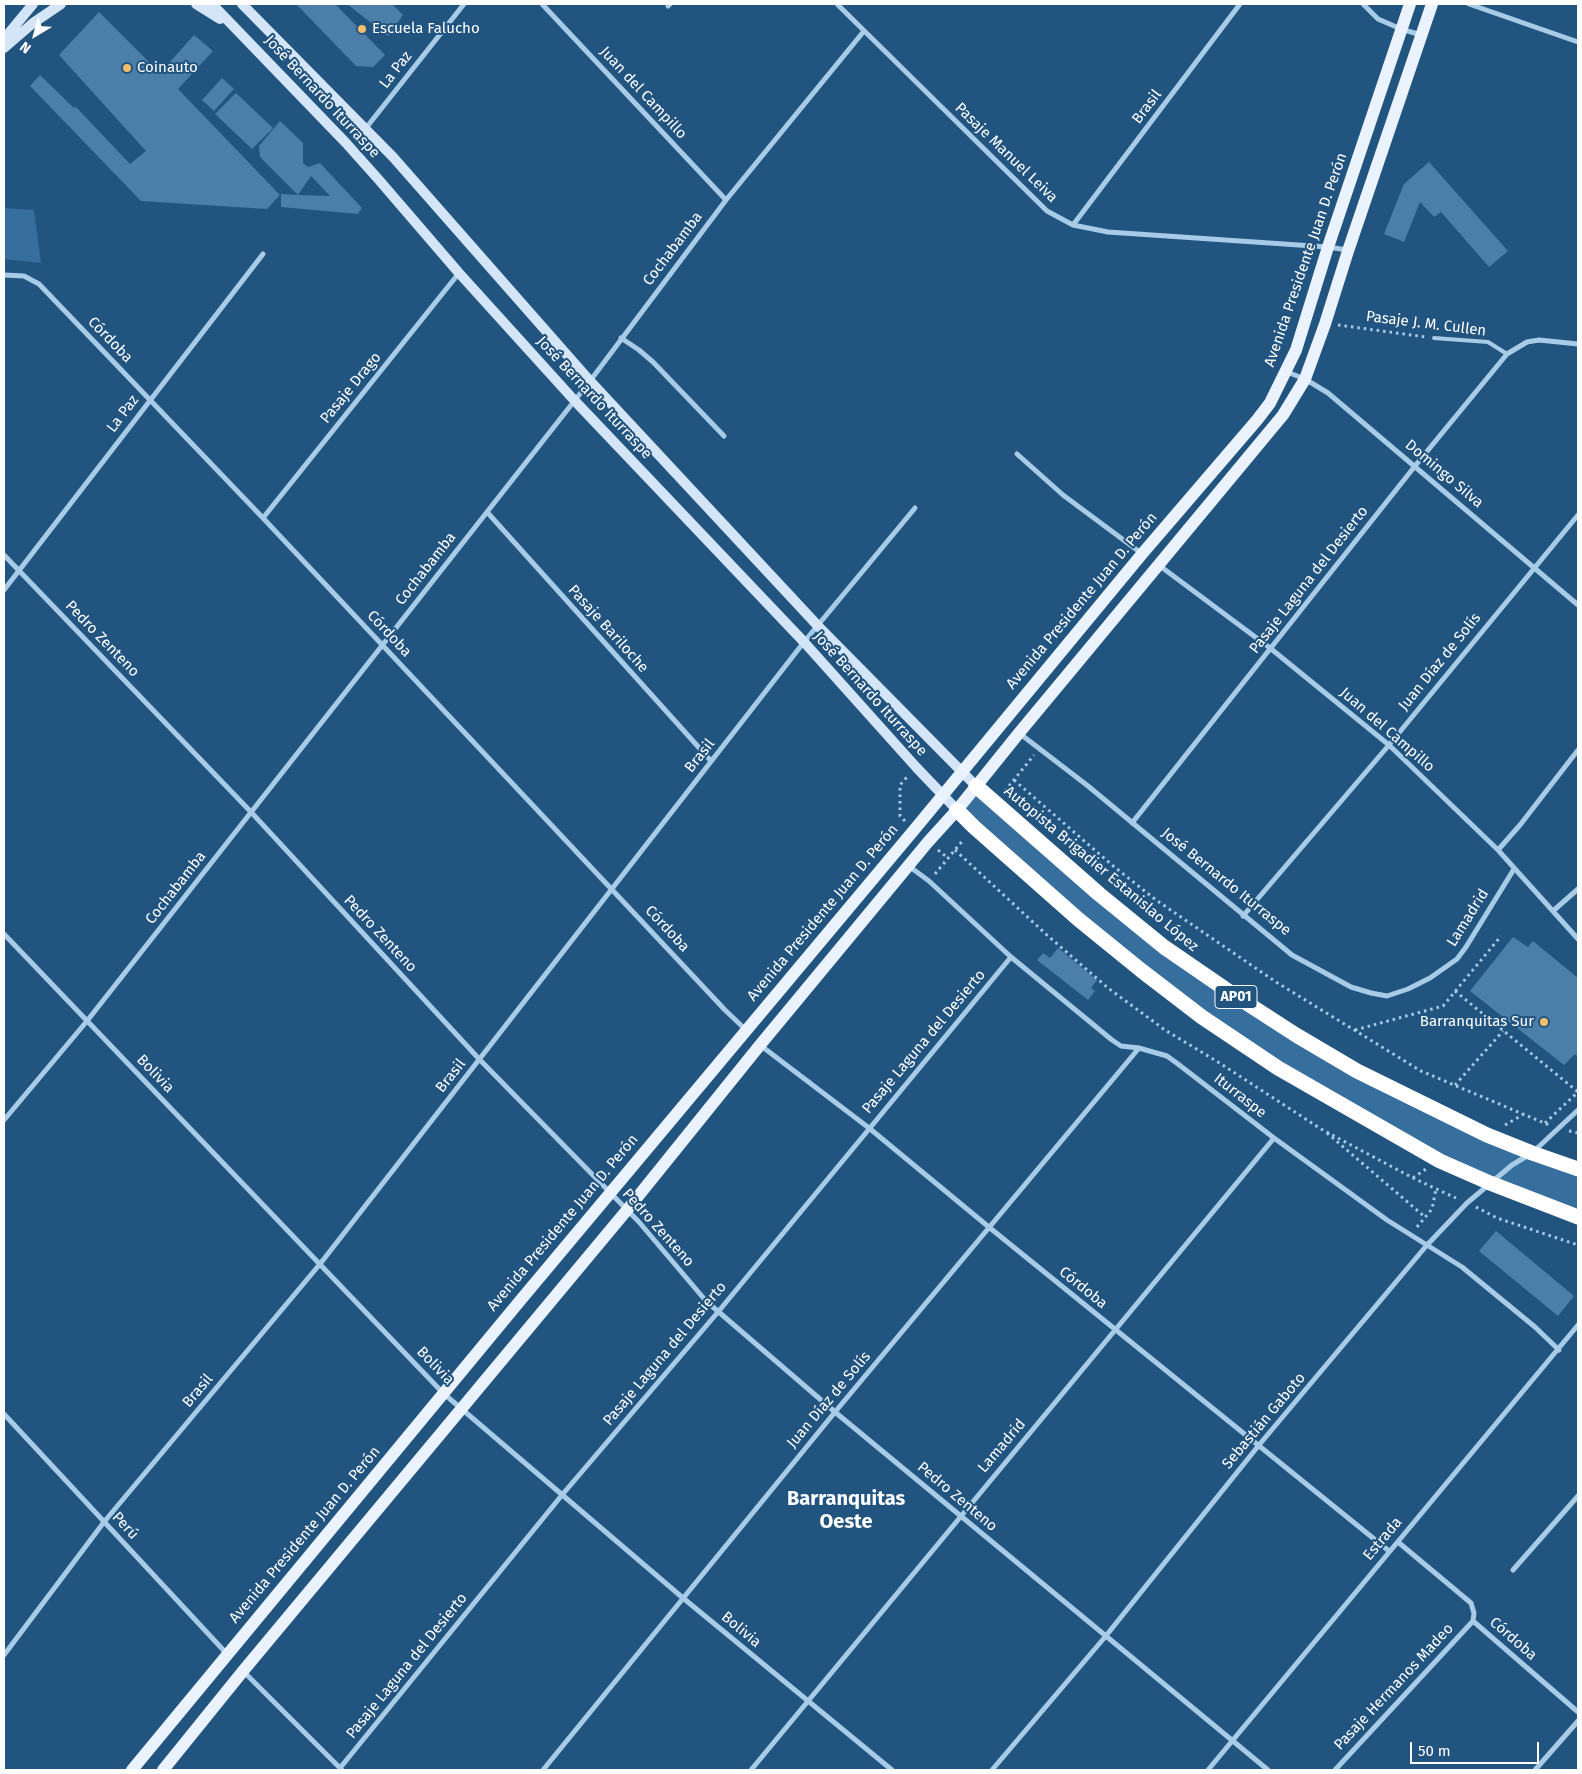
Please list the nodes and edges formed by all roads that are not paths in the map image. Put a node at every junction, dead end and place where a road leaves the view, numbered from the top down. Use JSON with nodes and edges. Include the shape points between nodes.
{"nodes":[{"id":1,"x":33,"y":4,"type":"edge"},
{"id":2,"x":61,"y":4,"type":"edge"},
{"id":3,"x":196,"y":4,"type":"edge"},
{"id":4,"x":212,"y":4,"type":"edge"},
{"id":5,"x":242,"y":4,"type":"edge"},
{"id":6,"x":246,"y":4,"type":"edge"},
{"id":7,"x":464,"y":4,"type":"edge"},
{"id":8,"x":542,"y":4,"type":"edge"},
{"id":9,"x":836,"y":4,"type":"edge"},
{"id":10,"x":1240,"y":4,"type":"edge"},
{"id":11,"x":1363,"y":4,"type":"edge"},
{"id":12,"x":1410,"y":4,"type":"edge"},
{"id":13,"x":1432,"y":4,"type":"edge"},
{"id":14,"x":1469,"y":4,"type":"edge"},
{"id":15,"x":261,"y":23,"type":"junction"},
{"id":16,"x":1401,"y":30,"type":"junction"},
{"id":17,"x":864,"y":31,"type":"junction"},
{"id":18,"x":242,"y":35,"type":"junction"},
{"id":19,"x":1422,"y":35,"type":"junction"},
{"id":20,"x":4,"y":39,"type":"edge"},
{"id":21,"x":1578,"y":42,"type":"edge"},
{"id":22,"x":4,"y":48,"type":"edge"},
{"id":23,"x":366,"y":128,"type":"junction"},
{"id":24,"x":726,"y":200,"type":"junction"},
{"id":25,"x":1073,"y":225,"type":"junction"},
{"id":26,"x":1328,"y":247,"type":"junction"},
{"id":27,"x":1348,"y":250,"type":"junction"},
{"id":28,"x":263,"y":254,"type":"dead end"},
{"id":29,"x":459,"y":273,"type":"junction"},
{"id":30,"x":4,"y":275,"type":"edge"},
{"id":31,"x":621,"y":338,"type":"junction"},
{"id":32,"x":1434,"y":338,"type":"road end"},
{"id":33,"x":1578,"y":344,"type":"edge"},
{"id":34,"x":1507,"y":354,"type":"junction"},
{"id":35,"x":1286,"y":372,"type":"junction"},
{"id":36,"x":1305,"y":379,"type":"junction"},
{"id":37,"x":590,"y":381,"type":"junction"},
{"id":38,"x":150,"y":400,"type":"junction"},
{"id":39,"x":574,"y":400,"type":"junction"},
{"id":40,"x":724,"y":436,"type":"dead end"},
{"id":41,"x":1017,"y":454,"type":"dead end"},
{"id":42,"x":1415,"y":466,"type":"junction"},
{"id":43,"x":915,"y":508,"type":"dead end"},
{"id":44,"x":487,"y":512,"type":"junction"},
{"id":45,"x":1578,"y":515,"type":"edge"},
{"id":46,"x":263,"y":518,"type":"junction"},
{"id":47,"x":1142,"y":554,"type":"junction"},
{"id":48,"x":4,"y":555,"type":"edge"},
{"id":49,"x":1158,"y":564,"type":"junction"},
{"id":50,"x":1534,"y":568,"type":"junction"},
{"id":51,"x":19,"y":571,"type":"junction"},
{"id":52,"x":4,"y":590,"type":"edge"},
{"id":53,"x":1578,"y":605,"type":"edge"},
{"id":54,"x":818,"y":626,"type":"junction"},
{"id":55,"x":804,"y":642,"type":"junction"},
{"id":56,"x":382,"y":645,"type":"junction"},
{"id":57,"x":1270,"y":648,"type":"junction"},
{"id":58,"x":1019,"y":733,"type":"junction"},
{"id":59,"x":1389,"y":744,"type":"junction"},
{"id":60,"x":1578,"y":750,"type":"edge"},
{"id":61,"x":712,"y":762,"type":"junction"},
{"id":62,"x":962,"y":773,"type":"junction"},
{"id":63,"x":976,"y":786,"type":"junction"},
{"id":64,"x":942,"y":795,"type":"junction"},
{"id":65,"x":957,"y":810,"type":"junction"},
{"id":66,"x":251,"y":812,"type":"junction"},
{"id":67,"x":1132,"y":823,"type":"junction"},
{"id":68,"x":1498,"y":850,"type":"junction"},
{"id":69,"x":909,"y":866,"type":"junction"},
{"id":70,"x":1514,"y":868,"type":"junction"},
{"id":71,"x":613,"y":889,"type":"junction"},
{"id":72,"x":1578,"y":889,"type":"edge"},
{"id":73,"x":1553,"y":911,"type":"junction"},
{"id":74,"x":1243,"y":916,"type":"junction"},
{"id":75,"x":4,"y":934,"type":"edge"},
{"id":76,"x":1578,"y":939,"type":"edge"},
{"id":77,"x":1011,"y":957,"type":"junction"},
{"id":78,"x":1351,"y":987,"type":"joint"},
{"id":79,"x":87,"y":1020,"type":"junction"},
{"id":80,"x":746,"y":1030,"type":"junction"},
{"id":81,"x":760,"y":1045,"type":"junction"},
{"id":82,"x":1139,"y":1048,"type":"junction"},
{"id":83,"x":480,"y":1060,"type":"junction"},
{"id":84,"x":1578,"y":1110,"type":"edge"},
{"id":85,"x":4,"y":1120,"type":"edge"},
{"id":86,"x":869,"y":1128,"type":"junction"},
{"id":87,"x":1274,"y":1138,"type":"junction"},
{"id":88,"x":1532,"y":1153,"type":"junction"},
{"id":89,"x":1578,"y":1168,"type":"edge"},
{"id":90,"x":1490,"y":1183,"type":"junction"},
{"id":91,"x":610,"y":1193,"type":"junction"},
{"id":92,"x":626,"y":1210,"type":"junction"},
{"id":93,"x":1578,"y":1217,"type":"edge"},
{"id":94,"x":990,"y":1228,"type":"junction"},
{"id":95,"x":1427,"y":1245,"type":"junction"},
{"id":96,"x":320,"y":1264,"type":"junction"},
{"id":97,"x":718,"y":1312,"type":"junction"},
{"id":98,"x":1578,"y":1325,"type":"edge"},
{"id":99,"x":1115,"y":1330,"type":"junction"},
{"id":100,"x":1559,"y":1350,"type":"junction"},
{"id":101,"x":443,"y":1393,"type":"junction"},
{"id":102,"x":461,"y":1410,"type":"junction"},
{"id":103,"x":835,"y":1412,"type":"junction"},
{"id":104,"x":4,"y":1414,"type":"edge"},
{"id":105,"x":1259,"y":1445,"type":"junction"},
{"id":106,"x":562,"y":1495,"type":"junction"},
{"id":107,"x":1578,"y":1496,"type":"edge"},
{"id":108,"x":960,"y":1515,"type":"junction"},
{"id":109,"x":104,"y":1522,"type":"junction"},
{"id":110,"x":1398,"y":1542,"type":"junction"},
{"id":111,"x":1389,"y":1551,"type":"junction"},
{"id":112,"x":1513,"y":1570,"type":"dead end"},
{"id":113,"x":683,"y":1598,"type":"junction"},
{"id":114,"x":1472,"y":1621,"type":"junction"},
{"id":115,"x":1105,"y":1636,"type":"junction"},
{"id":116,"x":228,"y":1654,"type":"junction"},
{"id":117,"x":4,"y":1655,"type":"edge"},
{"id":118,"x":243,"y":1671,"type":"junction"},
{"id":119,"x":808,"y":1702,"type":"junction"},
{"id":120,"x":1578,"y":1712,"type":"edge"},
{"id":121,"x":1578,"y":1721,"type":"edge"},
{"id":122,"x":1233,"y":1740,"type":"junction"},
{"id":123,"x":341,"y":1769,"type":"edge"},
{"id":124,"x":132,"y":1770,"type":"edge"},
{"id":125,"x":163,"y":1770,"type":"edge"},
{"id":126,"x":543,"y":1770,"type":"edge"},
{"id":127,"x":750,"y":1770,"type":"edge"},
{"id":128,"x":892,"y":1770,"type":"edge"},
{"id":129,"x":992,"y":1770,"type":"edge"},
{"id":130,"x":1208,"y":1770,"type":"edge"},
{"id":131,"x":1268,"y":1770,"type":"edge"},
{"id":132,"x":1335,"y":1770,"type":"edge"},
{"id":133,"x":1535,"y":1770,"type":"edge"}],
"edges":[{"from":1,"to":20,"type":"main road"},
{"from":2,"to":22,"type":"main road"},
{"from":3,"to":18,"type":"main road"},
{"from":4,"to":18,"type":"main road","name":"José Bernardo Iturraspe"},
{"from":5,"to":15,"type":"main road","name":"José Bernardo Iturraspe"},
{"from":6,"to":15,"type":"main road"},
{"from":7,"to":23,"type":"street","name":"La Paz"},
{"from":8,"to":24,"type":"street","name":"Juan del Campillo"},
{"from":9,"to":17,"type":"street","name":"Pasaje Manuel Leiva"},
{"from":10,"to":25,"type":"street","name":"Brasil"},
{"from":11,"to":16,"type":"street","via":[[1378,19]]},
{"from":12,"to":16,"type":"main road","name":"Avenida Presidente Juan D. Perón"},
{"from":13,"to":19,"type":"main road"},
{"from":14,"to":21,"type":"street"},
{"from":15,"to":23,"type":"main road","name":"José Bernardo Iturraspe"},
{"from":16,"to":19,"type":"street"},
{"from":16,"to":26,"type":"main road","name":"Avenida Presidente Juan D. Perón"},
{"from":17,"to":24,"type":"street","name":"Cochabamba"},
{"from":17,"to":25,"type":"street","name":"Pasaje Manuel Leiva","via":[[1047,211]]},
{"from":18,"to":29,"type":"main road","name":"José Bernardo Iturraspe","via":[[379,180]]},
{"from":19,"to":27,"type":"main road"},
{"from":23,"to":37,"type":"main road","name":"José Bernardo Iturraspe"},
{"from":24,"to":31,"type":"street","name":"Cochabamba"},
{"from":25,"to":26,"type":"street","name":"Pasaje Manuel Leiva","via":[[1108,232]]},
{"from":26,"to":27,"type":"street","name":"Pasaje Manuel Leiva"},
{"from":26,"to":35,"type":"main road","name":"Avenida Presidente Juan D. Perón","via":[[1310,309]]},
{"from":27,"to":36,"type":"main road"},
{"from":28,"to":38,"type":"street","name":"La Paz"},
{"from":29,"to":39,"type":"main road","name":"José Bernardo Iturraspe"},
{"from":29,"to":46,"type":"street","name":"Pasaje Drago"},
{"from":30,"to":38,"type":"street","name":"Córdoba","via":[[24,276],[39,284]]},
{"from":31,"to":37,"type":"street","name":"Cochabamba"},
{"from":31,"to":40,"type":"street","via":[[654,362]]},
{"from":32,"to":34,"type":"lane","name":"Pasaje J. M. Cullen","via":[[1488,342]]},
{"from":33,"to":34,"type":"street","via":[[1539,340],[1527,342]]},
{"from":34,"to":42,"type":"street","name":"Pasaje Laguna del Desierto"},
{"from":35,"to":36,"type":"street","name":"Domingo Silva"},
{"from":35,"to":47,"type":"main road","name":"Avenida Presidente Juan D. Perón","via":[[1257,420]]},
{"from":36,"to":42,"type":"street","name":"Domingo Silva","via":[[1328,393]]},
{"from":36,"to":49,"type":"main road","via":[[1296,397],[1266,436]]},
{"from":37,"to":39,"type":"street","name":"Cochabamba"},
{"from":37,"to":54,"type":"main road","name":"José Bernardo Iturraspe"},
{"from":38,"to":46,"type":"street","name":"Córdoba"},
{"from":38,"to":51,"type":"street","name":"La Paz"},
{"from":39,"to":44,"type":"street","name":"Cochabamba"},
{"from":39,"to":55,"type":"main road","name":"José Bernardo Iturraspe"},
{"from":41,"to":47,"type":"street","via":[[1063,495]]},
{"from":42,"to":50,"type":"street","name":"Domingo Silva"},
{"from":42,"to":57,"type":"street","name":"Pasaje Laguna del Desierto"},
{"from":43,"to":54,"type":"street","name":"Brasil"},
{"from":44,"to":56,"type":"street","name":"Cochabamba"},
{"from":44,"to":61,"type":"street","name":"Pasaje Bariloche"},
{"from":45,"to":50,"type":"street","name":"Juan Díaz de Solís"},
{"from":46,"to":56,"type":"street","name":"Córdoba"},
{"from":47,"to":62,"type":"main road","name":"Avenida Presidente Juan D. Perón"},
{"from":48,"to":51,"type":"street","name":"Pedro Zenteno"},
{"from":49,"to":57,"type":"street","name":"Juan del Campillo"},
{"from":49,"to":58,"type":"main road"},
{"from":50,"to":53,"type":"street","name":"Domingo Silva"},
{"from":50,"to":59,"type":"street","name":"Juan Díaz de Solís"},
{"from":51,"to":52,"type":"street","name":"La Paz"},
{"from":51,"to":66,"type":"street","name":"Pedro Zenteno"},
{"from":54,"to":55,"type":"street","name":"Brasil"},
{"from":54,"to":62,"type":"main road","name":"José Bernardo Iturraspe"},
{"from":55,"to":61,"type":"street","name":"Brasil"},
{"from":55,"to":64,"type":"main road","name":"José Bernardo Iturraspe"},
{"from":56,"to":66,"type":"street","name":"Cochabamba"},
{"from":56,"to":71,"type":"street","name":"Córdoba"},
{"from":57,"to":59,"type":"street","name":"Juan del Campillo"},
{"from":57,"to":67,"type":"street","name":"Pasaje Laguna del Desierto"},
{"from":58,"to":63,"type":"main road"},
{"from":58,"to":67,"type":"street","name":"José Bernardo Iturraspe"},
{"from":59,"to":68,"type":"street","name":"Juan del Campillo"},
{"from":59,"to":74,"type":"street","name":"Juan Díaz de Solís"},
{"from":60,"to":68,"type":"street"},
{"from":61,"to":71,"type":"street","name":"Brasil"},
{"from":62,"to":63,"type":"main road","name":"José Bernardo Iturraspe"},
{"from":62,"to":64,"type":"main road","name":"Avenida Presidente Juan D. Perón"},
{"from":63,"to":65,"type":"main road"},
{"from":63,"to":88,"type":"highway","name":"Autopista Brigadier Estanislao López","number":"AP01","via":[[1164,947],[1230,993],[1357,1070],[1487,1135]]},
{"from":64,"to":65,"type":"main road","name":"José Bernardo Iturraspe"},
{"from":64,"to":80,"type":"main road","name":"Avenida Presidente Juan D. Perón"},
{"from":65,"to":69,"type":"main road"},
{"from":65,"to":90,"type":"highway","number":"AP01","via":[[1078,919],[1202,1017],[1278,1068],[1353,1112],[1440,1161]]},
{"from":66,"to":79,"type":"street","name":"Cochabamba"},
{"from":66,"to":83,"type":"street","name":"Pedro Zenteno"},
{"from":67,"to":74,"type":"street","name":"José Bernardo Iturraspe"},
{"from":68,"to":70,"type":"street","name":"Juan del Campillo"},
{"from":69,"to":77,"type":"street","name":"Iturraspe"},
{"from":69,"to":81,"type":"main road"},
{"from":70,"to":73,"type":"street","name":"Juan del Campillo"},
{"from":70,"to":78,"type":"street","name":"Lamadrid","via":[[1457,959],[1430,978],[1387,996]]},
{"from":71,"to":80,"type":"street","name":"Córdoba"},
{"from":71,"to":83,"type":"street","name":"Brasil"},
{"from":72,"to":73,"type":"street"},
{"from":73,"to":76,"type":"street","name":"Juan del Campillo"},
{"from":74,"to":78,"type":"street","name":"José Bernardo Iturraspe","via":[[1292,955]]},
{"from":75,"to":79,"type":"street","name":"Bolivia"},
{"from":77,"to":82,"type":"street","name":"Iturraspe","via":[[1112,1040],[1121,1046]]},
{"from":77,"to":86,"type":"street","name":"Pasaje Laguna del Desierto"},
{"from":79,"to":85,"type":"street","name":"Cochabamba"},
{"from":79,"to":96,"type":"street","name":"Bolivia"},
{"from":80,"to":91,"type":"main road","name":"Avenida Presidente Juan D. Perón"},
{"from":81,"to":86,"type":"street","name":"Córdoba"},
{"from":81,"to":92,"type":"main road"},
{"from":82,"to":87,"type":"street","name":"Iturraspe","via":[[1166,1056]]},
{"from":82,"to":94,"type":"street","name":"Juan Díaz de Solís"},
{"from":83,"to":91,"type":"street","name":"Pedro Zenteno"},
{"from":83,"to":96,"type":"street","name":"Brasil"},
{"from":84,"to":88,"type":"street","name":"Sebastián Gaboto"},
{"from":86,"to":94,"type":"street","name":"Córdoba"},
{"from":86,"to":97,"type":"street","name":"Pasaje Laguna del Desierto"},
{"from":87,"to":95,"type":"street","name":"Iturraspe"},
{"from":87,"to":99,"type":"street","name":"Lamadrid"},
{"from":88,"to":89,"type":"highway","name":"Autopista Brigadier Estanislao López","number":"AP01"},
{"from":88,"to":90,"type":"street","name":"Sebastián Gaboto"},
{"from":90,"to":93,"type":"highway","number":"AP01"},
{"from":90,"to":95,"type":"street","name":"Sebastián Gaboto"},
{"from":91,"to":92,"type":"street","name":"Pedro Zenteno"},
{"from":91,"to":101,"type":"main road","name":"Avenida Presidente Juan D. Perón"},
{"from":92,"to":97,"type":"street","name":"Pedro Zenteno"},
{"from":92,"to":102,"type":"main road"},
{"from":94,"to":99,"type":"street","name":"Córdoba"},
{"from":94,"to":103,"type":"street","name":"Juan Díaz de Solís"},
{"from":95,"to":100,"type":"street","name":"Iturraspe","via":[[1462,1266]]},
{"from":95,"to":105,"type":"street","name":"Sebastián Gaboto"},
{"from":96,"to":101,"type":"street","name":"Bolivia"},
{"from":96,"to":109,"type":"street","name":"Brasil"},
{"from":97,"to":103,"type":"street","name":"Pedro Zenteno"},
{"from":97,"to":106,"type":"street","name":"Pasaje Laguna del Desierto"},
{"from":98,"to":100,"type":"street","name":"Estrada"},
{"from":99,"to":105,"type":"street","name":"Córdoba"},
{"from":99,"to":108,"type":"street","name":"Lamadrid"},
{"from":100,"to":110,"type":"street","name":"Estrada"},
{"from":101,"to":102,"type":"street","name":"Bolivia"},
{"from":101,"to":116,"type":"main road","name":"Avenida Presidente Juan D. Perón"},
{"from":102,"to":106,"type":"street","name":"Bolivia"},
{"from":102,"to":118,"type":"main road"},
{"from":103,"to":108,"type":"street","name":"Pedro Zenteno"},
{"from":103,"to":113,"type":"street","name":"Juan Díaz de Solís"},
{"from":104,"to":109,"type":"street","name":"Perú"},
{"from":105,"to":111,"type":"street","name":"Córdoba"},
{"from":105,"to":115,"type":"street","name":"Sebastián Gaboto"},
{"from":106,"to":113,"type":"street","name":"Bolivia"},
{"from":106,"to":123,"type":"street","name":"Pasaje Laguna del Desierto"},
{"from":107,"to":112,"type":"street"},
{"from":108,"to":115,"type":"street","name":"Pedro Zenteno"},
{"from":108,"to":119,"type":"street","name":"Lamadrid"},
{"from":109,"to":116,"type":"street","name":"Perú"},
{"from":109,"to":117,"type":"street","name":"Brasil"},
{"from":110,"to":111,"type":"street","name":"Estrada"},
{"from":110,"to":114,"type":"street","name":"Córdoba","via":[[1471,1604],[1474,1612]]},
{"from":111,"to":122,"type":"street","name":"Estrada"},
{"from":113,"to":119,"type":"street","name":"Bolivia"},
{"from":113,"to":126,"type":"street","name":"Juan Díaz de Solís"},
{"from":114,"to":120,"type":"street","name":"Córdoba"},
{"from":114,"to":132,"type":"street","name":"Pasaje Hermanos Madeo"},
{"from":115,"to":122,"type":"street","name":"Pedro Zenteno"},
{"from":115,"to":129,"type":"street","name":"Sebastián Gaboto"},
{"from":116,"to":124,"type":"main road","name":"Avenida Presidente Juan D. Perón"},
{"from":118,"to":123,"type":"street"},
{"from":118,"to":125,"type":"main road"},
{"from":119,"to":127,"type":"street","name":"Lamadrid"},
{"from":119,"to":128,"type":"street","name":"Bolivia"},
{"from":121,"to":133,"type":"street"},
{"from":122,"to":130,"type":"street","name":"Estrada"},
{"from":122,"to":131,"type":"street","name":"Pedro Zenteno"}]}
